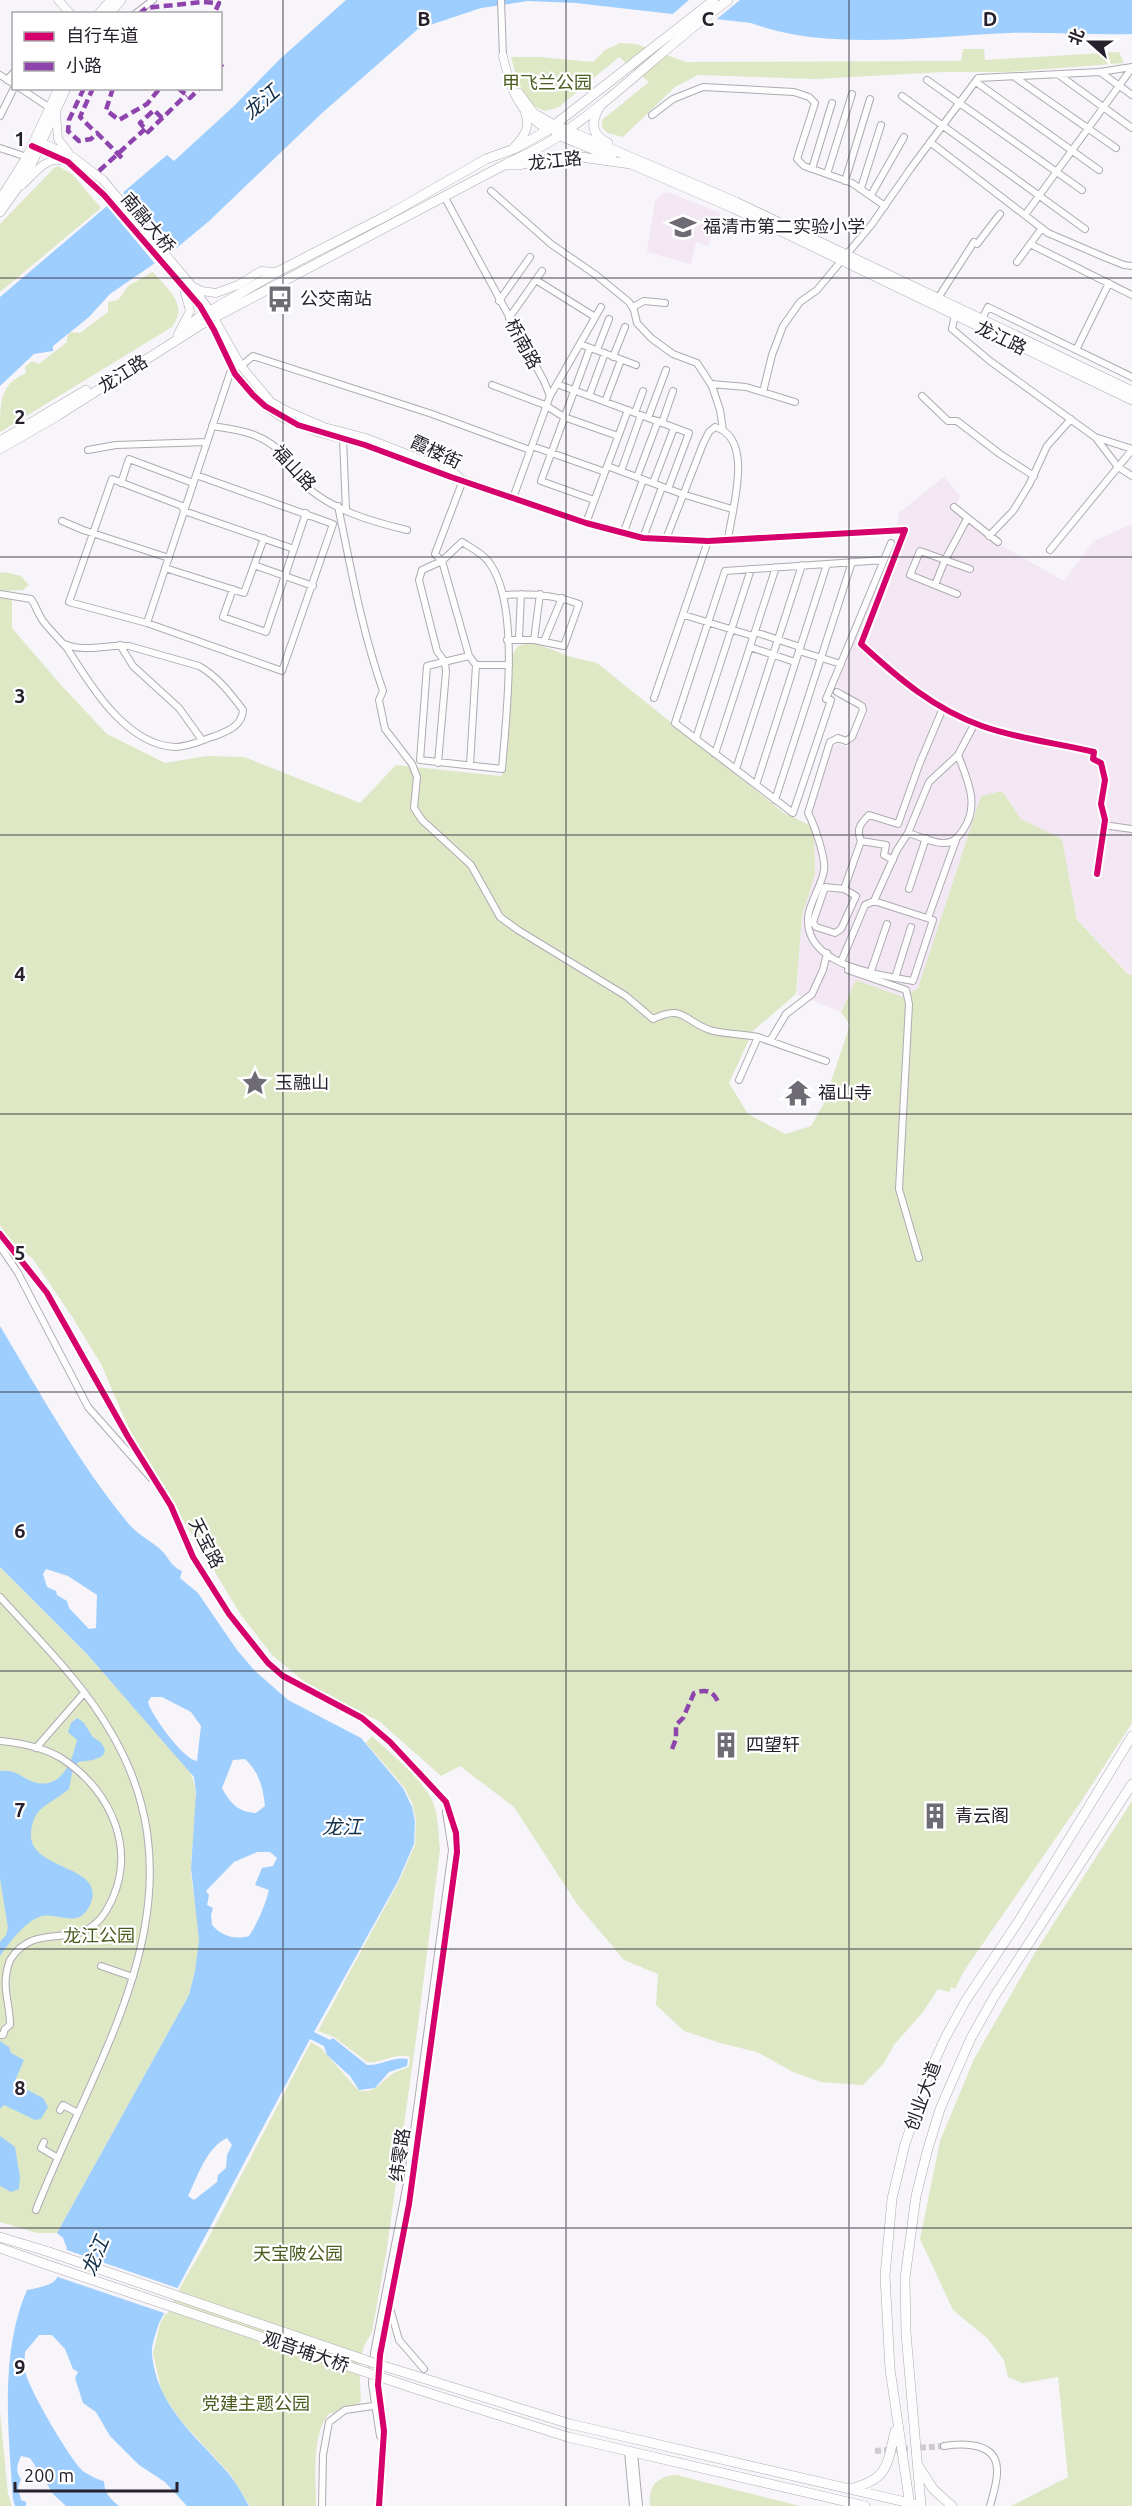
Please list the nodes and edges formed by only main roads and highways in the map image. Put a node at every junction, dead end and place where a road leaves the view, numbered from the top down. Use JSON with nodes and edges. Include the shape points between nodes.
{"nodes":[{"id":1,"x":111,"y":0,"type":"edge"},
{"id":2,"x":121,"y":0,"type":"edge"},
{"id":3,"x":714,"y":0,"type":"edge"},
{"id":4,"x":728,"y":0,"type":"edge"},
{"id":5,"x":101,"y":12,"type":"edge"},
{"id":6,"x":111,"y":12,"type":"edge"},
{"id":7,"x":58,"y":90,"type":"edge"},
{"id":8,"x":65,"y":90,"type":"edge"},
{"id":9,"x":604,"y":101,"type":"junction"},
{"id":10,"x":53,"y":109,"type":"junction"},
{"id":11,"x":551,"y":128,"type":"junction"},
{"id":12,"x":563,"y":133,"type":"junction"},
{"id":13,"x":37,"y":144,"type":"junction"},
{"id":14,"x":622,"y":153,"type":"junction"},
{"id":15,"x":631,"y":164,"type":"junction"},
{"id":16,"x":504,"y":165,"type":"junction"},
{"id":17,"x":0,"y":199,"type":"edge"},
{"id":18,"x":0,"y":212,"type":"edge"},
{"id":19,"x":844,"y":258,"type":"junction"},
{"id":20,"x":210,"y":316,"type":"junction"},
{"id":21,"x":1132,"y":391,"type":"edge"},
{"id":22,"x":1132,"y":400,"type":"edge"},
{"id":23,"x":0,"y":441,"type":"edge"},
{"id":24,"x":0,"y":449,"type":"edge"},
{"id":25,"x":1132,"y":1736,"type":"edge"},
{"id":26,"x":1132,"y":1784,"type":"edge"},
{"id":27,"x":3,"y":2237,"type":"edge"},
{"id":28,"x":0,"y":2248,"type":"edge"},
{"id":29,"x":897,"y":2426,"type":"junction"},
{"id":30,"x":916,"y":2461,"type":"junction"},
{"id":31,"x":847,"y":2489,"type":"junction"},
{"id":32,"x":851,"y":2504,"type":"edge"},
{"id":33,"x":910,"y":2505,"type":"edge"},
{"id":34,"x":865,"y":2506,"type":"edge"},
{"id":35,"x":921,"y":2506,"type":"edge"},
{"id":36,"x":952,"y":2506,"type":"edge"}],
"edges":[{"from":1,"to":5,"type":"main road"},
{"from":2,"to":6,"type":"main road"},
{"from":3,"to":11,"type":"main road","name":"龙江路"},
{"from":4,"to":9,"type":"main road"},
{"from":7,"to":10,"type":"main road"},
{"from":8,"to":10,"type":"main road"},
{"from":9,"to":12,"type":"main road"},
{"from":9,"to":14,"type":"main road","via":[[595,115],[593,129]]},
{"from":10,"to":13,"type":"main road"},
{"from":11,"to":12,"type":"main road"},
{"from":11,"to":20,"type":"main road","name":"龙江路","via":[[278,272]]},
{"from":12,"to":14,"type":"main road","name":"龙江路"},
{"from":12,"to":15,"type":"main road"},
{"from":12,"to":16,"type":"main road"},
{"from":13,"to":17,"type":"main road"},
{"from":13,"to":18,"type":"main road","via":[[18,189]]},
{"from":14,"to":19,"type":"main road","name":"龙江路","via":[[736,202]]},
{"from":15,"to":16,"type":"main road","name":"龙江路","via":[[581,157]]},
{"from":15,"to":19,"type":"main road","name":"龙江路"},
{"from":16,"to":20,"type":"main road","name":"龙江路"},
{"from":19,"to":21,"type":"main road","name":"龙江路","via":[[938,298]]},
{"from":19,"to":22,"type":"main road","name":"龙江路"},
{"from":20,"to":23,"type":"main road","name":"龙江路"},
{"from":20,"to":24,"type":"main road","name":"龙江路"},
{"from":25,"to":29,"type":"main road","name":"创业大道","via":[[966,2000],[945,2038],[916,2110],[892,2199],[885,2276]]},
{"from":26,"to":30,"type":"main road","name":"创业大道","via":[[994,1997],[940,2109],[916,2196],[905,2278]]},
{"from":27,"to":31,"type":"main road","name":"观音埔大桥","bridge":true,"via":[[371,2362],[570,2424]]},
{"from":28,"to":32,"type":"main road","name":"观音埔大桥","bridge":true,"via":[[568,2437]]},
{"from":29,"to":31,"type":"main road","via":[[883,2474],[865,2485]]},
{"from":29,"to":33,"type":"main road","name":"创业大道"},
{"from":30,"to":35,"type":"main road","name":"创业大道"},
{"from":30,"to":36,"type":"main road","via":[[933,2489]]},
{"from":31,"to":33,"type":"main road","name":"观音埔大桥"},
{"from":32,"to":34,"type":"main road","name":"观音埔大桥"},
{"from":33,"to":35,"type":"main road","name":"观音埔大桥"}]}
